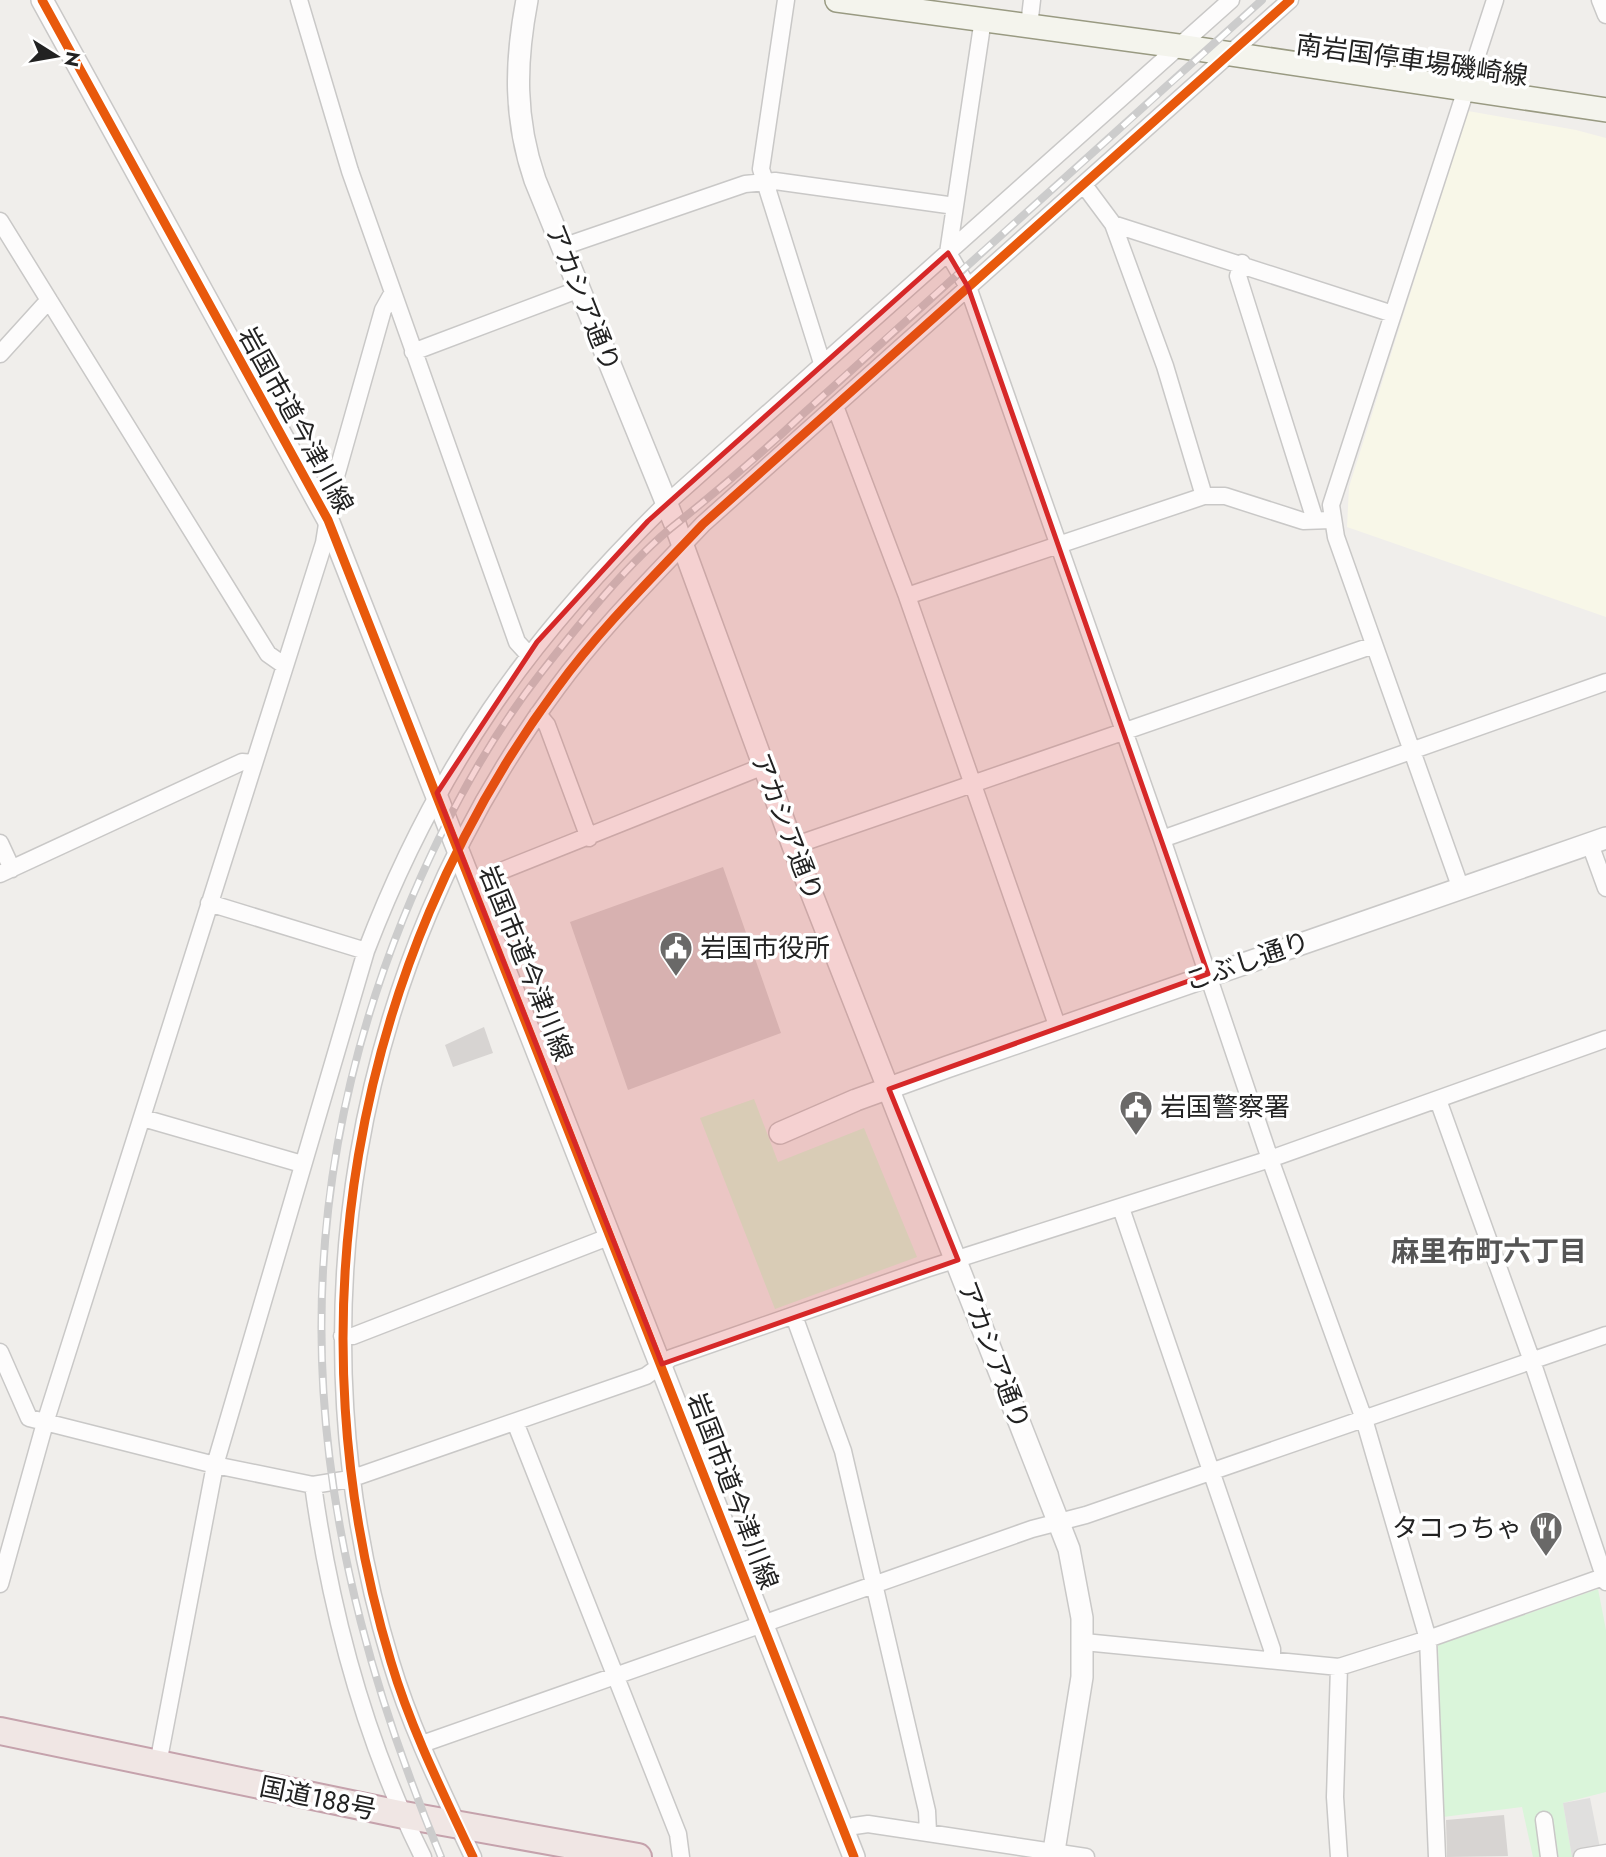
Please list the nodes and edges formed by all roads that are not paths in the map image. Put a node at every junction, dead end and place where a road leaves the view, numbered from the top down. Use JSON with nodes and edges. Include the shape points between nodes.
{"nodes":[{"id":1,"x":41,"y":0,"type":"edge"},
{"id":2,"x":299,"y":0,"type":"edge"},
{"id":3,"x":527,"y":0,"type":"edge"},
{"id":4,"x":786,"y":0,"type":"edge"},
{"id":5,"x":837,"y":0,"type":"edge"},
{"id":6,"x":1032,"y":0,"type":"edge"},
{"id":7,"x":1231,"y":0,"type":"edge"},
{"id":8,"x":1290,"y":0,"type":"edge"},
{"id":9,"x":1495,"y":0,"type":"edge"},
{"id":10,"x":1600,"y":0,"type":"edge"},
{"id":11,"x":1606,"y":15,"type":"edge"},
{"id":12,"x":983,"y":19,"type":"junction"},
{"id":13,"x":1028,"y":26,"type":"junction"},
{"id":14,"x":1178,"y":46,"type":"junction"},
{"id":15,"x":1228,"y":54,"type":"junction"},
{"id":16,"x":1467,"y":90,"type":"junction"},
{"id":17,"x":1606,"y":110,"type":"edge"},
{"id":18,"x":763,"y":183,"type":"junction"},
{"id":19,"x":1084,"y":186,"type":"junction"},
{"id":20,"x":955,"y":206,"type":"junction"},
{"id":21,"x":0,"y":221,"type":"edge"},
{"id":22,"x":1113,"y":224,"type":"junction"},
{"id":23,"x":562,"y":247,"type":"junction"},
{"id":24,"x":948,"y":253,"type":"junction"},
{"id":25,"x":1242,"y":263,"type":"junction"},
{"id":26,"x":968,"y":287,"type":"junction"},
{"id":27,"x":580,"y":289,"type":"junction"},
{"id":28,"x":393,"y":292,"type":"junction"},
{"id":29,"x":49,"y":300,"type":"junction"},
{"id":30,"x":1393,"y":314,"type":"junction"},
{"id":31,"x":413,"y":352,"type":"junction"},
{"id":32,"x":0,"y":354,"type":"edge"},
{"id":33,"x":822,"y":363,"type":"junction"},
{"id":34,"x":835,"y":406,"type":"junction"},
{"id":35,"x":1204,"y":496,"type":"junction"},
{"id":36,"x":666,"y":503,"type":"junction"},
{"id":37,"x":328,"y":520,"type":"junction"},
{"id":38,"x":1323,"y":520,"type":"junction"},
{"id":39,"x":683,"y":545,"type":"junction"},
{"id":40,"x":1059,"y":547,"type":"junction"},
{"id":41,"x":907,"y":596,"type":"junction"},
{"id":42,"x":1374,"y":645,"type":"junction"},
{"id":43,"x":528,"y":654,"type":"junction"},
{"id":44,"x":285,"y":666,"type":"junction"},
{"id":45,"x":1606,"y":682,"type":"edge"},
{"id":46,"x":538,"y":714,"type":"junction"},
{"id":47,"x":1124,"y":733,"type":"junction"},
{"id":48,"x":1414,"y":752,"type":"junction"},
{"id":49,"x":254,"y":762,"type":"junction"},
{"id":50,"x":764,"y":766,"type":"junction"},
{"id":51,"x":971,"y":783,"type":"junction"},
{"id":52,"x":437,"y":793,"type":"junction"},
{"id":53,"x":589,"y":838,"type":"junction"},
{"id":54,"x":1162,"y":839,"type":"junction"},
{"id":55,"x":1598,"y":841,"type":"edge"},
{"id":56,"x":0,"y":843,"type":"edge"},
{"id":57,"x":457,"y":846,"type":"junction"},
{"id":58,"x":793,"y":846,"type":"junction"},
{"id":59,"x":6,"y":871,"type":"edge"},
{"id":60,"x":471,"y":883,"type":"junction"},
{"id":61,"x":1606,"y":888,"type":"edge"},
{"id":62,"x":1461,"y":889,"type":"junction"},
{"id":63,"x":209,"y":903,"type":"junction"},
{"id":64,"x":366,"y":951,"type":"junction"},
{"id":65,"x":1208,"y":974,"type":"junction"},
{"id":66,"x":1058,"y":1028,"type":"junction"},
{"id":67,"x":1606,"y":1039,"type":"edge"},
{"id":68,"x":889,"y":1089,"type":"junction"},
{"id":69,"x":1438,"y":1100,"type":"junction"},
{"id":70,"x":143,"y":1118,"type":"junction"},
{"id":71,"x":780,"y":1133,"type":"dead end"},
{"id":72,"x":1270,"y":1158,"type":"junction"},
{"id":73,"x":302,"y":1164,"type":"junction"},
{"id":74,"x":1121,"y":1208,"type":"junction"},
{"id":75,"x":611,"y":1236,"type":"junction"},
{"id":76,"x":958,"y":1260,"type":"junction"},
{"id":77,"x":794,"y":1316,"type":"junction"},
{"id":78,"x":1606,"y":1335,"type":"edge"},
{"id":79,"x":342,"y":1336,"type":"junction"},
{"id":80,"x":0,"y":1352,"type":"edge"},
{"id":81,"x":1532,"y":1361,"type":"junction"},
{"id":82,"x":662,"y":1364,"type":"junction"},
{"id":83,"x":1364,"y":1419,"type":"junction"},
{"id":84,"x":515,"y":1422,"type":"junction"},
{"id":85,"x":45,"y":1423,"type":"junction"},
{"id":86,"x":215,"y":1465,"type":"junction"},
{"id":87,"x":1212,"y":1470,"type":"junction"},
{"id":88,"x":350,"y":1479,"type":"junction"},
{"id":89,"x":313,"y":1485,"type":"junction"},
{"id":90,"x":1059,"y":1522,"type":"junction"},
{"id":91,"x":1606,"y":1578,"type":"edge"},
{"id":92,"x":0,"y":1584,"type":"edge"},
{"id":93,"x":876,"y":1584,"type":"junction"},
{"id":94,"x":761,"y":1623,"type":"junction"},
{"id":95,"x":1428,"y":1639,"type":"junction"},
{"id":96,"x":1084,"y":1642,"type":"junction"},
{"id":97,"x":1272,"y":1660,"type":"junction"},
{"id":98,"x":1339,"y":1667,"type":"junction"},
{"id":99,"x":616,"y":1675,"type":"junction"},
{"id":100,"x":0,"y":1731,"type":"edge"},
{"id":101,"x":422,"y":1744,"type":"junction"},
{"id":102,"x":158,"y":1764,"type":"junction"},
{"id":103,"x":404,"y":1815,"type":"junction"},
{"id":104,"x":1544,"y":1820,"type":"dead end"},
{"id":105,"x":457,"y":1824,"type":"junction"},
{"id":106,"x":845,"y":1831,"type":"junction"},
{"id":107,"x":928,"y":1832,"type":"junction"},
{"id":108,"x":1606,"y":1853,"type":"edge"},
{"id":109,"x":1053,"y":1854,"type":"edge"},
{"id":110,"x":424,"y":1857,"type":"edge"},
{"id":111,"x":473,"y":1857,"type":"edge"},
{"id":112,"x":638,"y":1857,"type":"edge"},
{"id":113,"x":681,"y":1857,"type":"edge"},
{"id":114,"x":854,"y":1857,"type":"edge"},
{"id":115,"x":1086,"y":1857,"type":"edge"},
{"id":116,"x":1339,"y":1857,"type":"edge"},
{"id":117,"x":1437,"y":1857,"type":"edge"},
{"id":118,"x":1549,"y":1857,"type":"edge"},
{"id":119,"x":1582,"y":1857,"type":"edge"}],
"edges":[{"from":1,"to":37,"type":"street","name":"岩国市道今津川線"},
{"from":2,"to":28,"type":"street","via":[[350,171]]},
{"from":3,"to":23,"type":"street","name":"アカシア通り","via":[[519,41],[517,99],[523,145]]},
{"from":4,"to":18,"type":"street","via":[[761,169]]},
{"from":5,"to":12,"type":"main road","name":"南岩国停車場磯崎線"},
{"from":6,"to":13,"type":"street"},
{"from":7,"to":14,"type":"street"},
{"from":8,"to":15,"type":"street"},
{"from":9,"to":16,"type":"street"},
{"from":10,"to":11,"type":"street"},
{"from":12,"to":13,"type":"main road","name":"南岩国停車場磯崎線"},
{"from":12,"to":20,"type":"street"},
{"from":13,"to":14,"type":"main road","name":"南岩国停車場磯崎線"},
{"from":14,"to":15,"type":"main road","name":"南岩国停車場磯崎線"},
{"from":14,"to":24,"type":"street"},
{"from":15,"to":16,"type":"main road","name":"南岩国停車場磯崎線"},
{"from":15,"to":19,"type":"street"},
{"from":16,"to":17,"type":"main road","name":"南岩国停車場磯崎線"},
{"from":16,"to":30,"type":"street"},
{"from":18,"to":20,"type":"street"},
{"from":18,"to":23,"type":"street","via":[[746,184]]},
{"from":18,"to":33,"type":"street"},
{"from":19,"to":22,"type":"street"},
{"from":19,"to":26,"type":"street"},
{"from":20,"to":24,"type":"street"},
{"from":21,"to":29,"type":"street"},
{"from":22,"to":25,"type":"street"},
{"from":22,"to":35,"type":"street","via":[[1165,366]]},
{"from":23,"to":27,"type":"street","name":"アカシア通り"},
{"from":24,"to":26,"type":"street"},
{"from":24,"to":33,"type":"street"},
{"from":25,"to":30,"type":"street"},
{"from":25,"to":38,"type":"street","via":[[1238,276]]},
{"from":26,"to":34,"type":"street"},
{"from":26,"to":40,"type":"street"},
{"from":27,"to":31,"type":"street"},
{"from":27,"to":36,"type":"street","name":"アカシア通り"},
{"from":28,"to":31,"type":"street"},
{"from":28,"to":37,"type":"street","via":[[383,310],[332,486]]},
{"from":29,"to":32,"type":"street"},
{"from":29,"to":44,"type":"street","via":[[268,654]]},
{"from":30,"to":38,"type":"street"},
{"from":31,"to":43,"type":"street","via":[[517,642]]},
{"from":33,"to":36,"type":"street"},
{"from":34,"to":39,"type":"street"},
{"from":34,"to":41,"type":"street"},
{"from":35,"to":38,"type":"street","via":[[1225,496],[1303,521]]},
{"from":35,"to":40,"type":"street"},
{"from":36,"to":39,"type":"street","name":"アカシア通り"},
{"from":36,"to":43,"type":"street","via":[[589,581]]},
{"from":37,"to":44,"type":"street"},
{"from":37,"to":52,"type":"street","name":"岩国市道今津川線"},
{"from":38,"to":42,"type":"street"},
{"from":39,"to":46,"type":"street","via":[[594,639]]},
{"from":39,"to":50,"type":"street","name":"アカシア通り"},
{"from":40,"to":41,"type":"street"},
{"from":40,"to":47,"type":"street"},
{"from":41,"to":51,"type":"street"},
{"from":42,"to":47,"type":"street"},
{"from":42,"to":48,"type":"street"},
{"from":43,"to":52,"type":"street"},
{"from":44,"to":49,"type":"street"},
{"from":45,"to":48,"type":"street"},
{"from":46,"to":53,"type":"street","via":[[547,725]]},
{"from":46,"to":57,"type":"street"},
{"from":47,"to":51,"type":"street"},
{"from":47,"to":54,"type":"street"},
{"from":48,"to":54,"type":"street"},
{"from":48,"to":62,"type":"street"},
{"from":49,"to":59,"type":"street","via":[[242,762]]},
{"from":49,"to":63,"type":"street"},
{"from":50,"to":53,"type":"street"},
{"from":50,"to":58,"type":"street","name":"アカシア通り"},
{"from":51,"to":58,"type":"street"},
{"from":51,"to":66,"type":"street"},
{"from":52,"to":57,"type":"street","name":"岩国市道今津川線"},
{"from":52,"to":64,"type":"street","via":[[392,883]]},
{"from":53,"to":60,"type":"street"},
{"from":54,"to":65,"type":"street"},
{"from":55,"to":61,"type":"street"},
{"from":55,"to":62,"type":"street","name":"こぶし通り"},
{"from":56,"to":59,"type":"street"},
{"from":57,"to":60,"type":"street","name":"岩国市道今津川線"},
{"from":57,"to":79,"type":"street","via":[[406,969],[382,1043],[350,1205]]},
{"from":58,"to":68,"type":"street","name":"アカシア通り"},
{"from":60,"to":75,"type":"street","name":"岩国市道今津川線"},
{"from":62,"to":65,"type":"street","name":"こぶし通り"},
{"from":63,"to":64,"type":"street"},
{"from":63,"to":70,"type":"street"},
{"from":64,"to":73,"type":"street"},
{"from":65,"to":66,"type":"street","name":"こぶし通り"},
{"from":65,"to":72,"type":"street"},
{"from":66,"to":68,"type":"street","name":"こぶし通り"},
{"from":67,"to":69,"type":"street"},
{"from":68,"to":71,"type":"street","name":"こぶし通り"},
{"from":68,"to":76,"type":"street","name":"アカシア通り"},
{"from":69,"to":72,"type":"street"},
{"from":69,"to":81,"type":"street"},
{"from":70,"to":73,"type":"street"},
{"from":70,"to":85,"type":"street"},
{"from":72,"to":74,"type":"street"},
{"from":72,"to":83,"type":"street"},
{"from":73,"to":86,"type":"street"},
{"from":74,"to":76,"type":"street"},
{"from":74,"to":87,"type":"street"},
{"from":75,"to":79,"type":"street","via":[[353,1336]]},
{"from":75,"to":82,"type":"street","name":"岩国市道今津川線"},
{"from":76,"to":77,"type":"street"},
{"from":76,"to":90,"type":"street","name":"アカシア通り"},
{"from":77,"to":82,"type":"street","via":[[671,1357]]},
{"from":77,"to":93,"type":"street","via":[[844,1451]]},
{"from":78,"to":81,"type":"street"},
{"from":79,"to":88,"type":"street"},
{"from":80,"to":85,"type":"street","via":[[29,1418]]},
{"from":81,"to":83,"type":"street"},
{"from":81,"to":91,"type":"street"},
{"from":82,"to":84,"type":"street","via":[[646,1376]]},
{"from":82,"to":94,"type":"street","name":"岩国市道今津川線"},
{"from":83,"to":87,"type":"street"},
{"from":83,"to":95,"type":"street"},
{"from":84,"to":88,"type":"street"},
{"from":84,"to":99,"type":"street"},
{"from":85,"to":86,"type":"street"},
{"from":85,"to":92,"type":"street"},
{"from":86,"to":89,"type":"street"},
{"from":86,"to":102,"type":"street"},
{"from":87,"to":90,"type":"street"},
{"from":87,"to":97,"type":"street"},
{"from":88,"to":89,"type":"street"},
{"from":88,"to":101,"type":"street","via":[[390,1659]]},
{"from":89,"to":103,"type":"street","via":[[345,1648],[369,1729]]},
{"from":90,"to":93,"type":"street"},
{"from":90,"to":96,"type":"street","name":"アカシア通り","via":[[1079,1593]]},
{"from":91,"to":95,"type":"street"},
{"from":93,"to":94,"type":"street"},
{"from":93,"to":107,"type":"street"},
{"from":94,"to":99,"type":"street"},
{"from":94,"to":106,"type":"street","name":"岩国市道今津川線"},
{"from":95,"to":98,"type":"street"},
{"from":95,"to":117,"type":"street"},
{"from":96,"to":97,"type":"street"},
{"from":96,"to":109,"type":"street","name":"アカシア通り"},
{"from":97,"to":98,"type":"street"},
{"from":98,"to":116,"type":"street","via":[[1335,1797]]},
{"from":99,"to":101,"type":"street"},
{"from":99,"to":113,"type":"street","via":[[678,1834]]},
{"from":100,"to":102,"type":"highway","name":"国道188号"},
{"from":101,"to":105,"type":"street"},
{"from":102,"to":103,"type":"highway","name":"国道188号"},
{"from":103,"to":105,"type":"highway","name":"国道188号"},
{"from":103,"to":110,"type":"street"},
{"from":104,"to":118,"type":"street"},
{"from":105,"to":111,"type":"street"},
{"from":105,"to":112,"type":"highway","name":"国道188号"},
{"from":106,"to":107,"type":"street","via":[[868,1824]]},
{"from":106,"to":114,"type":"street","name":"岩国市道今津川線"},
{"from":107,"to":109,"type":"street"},
{"from":108,"to":119,"type":"street"},
{"from":109,"to":115,"type":"street"}]}
